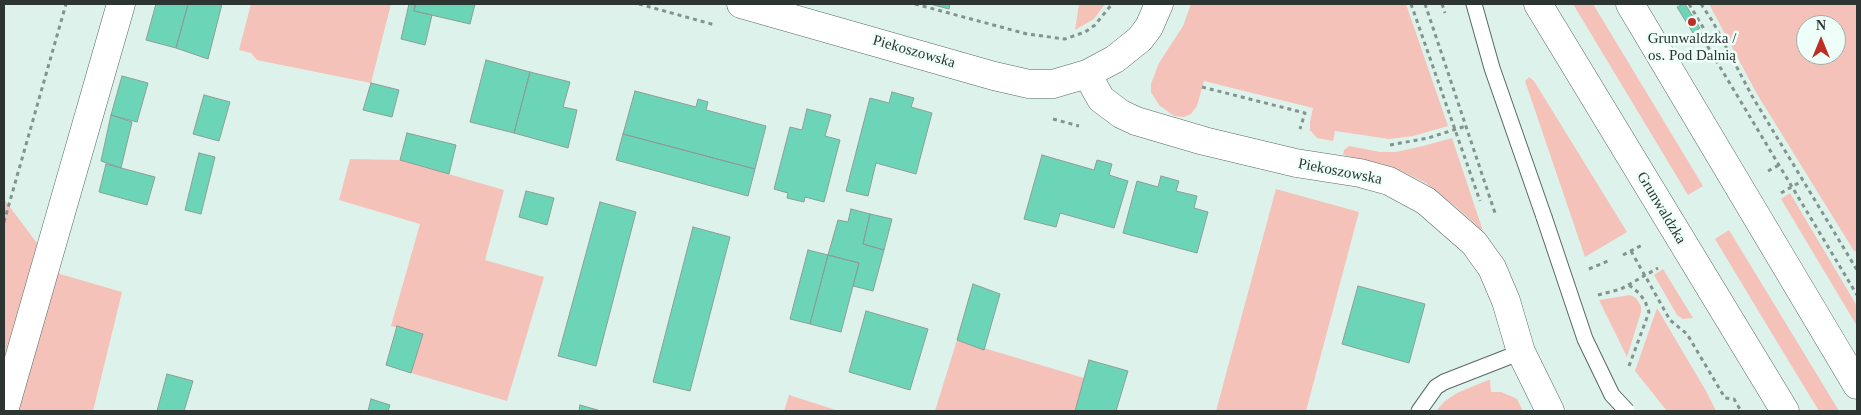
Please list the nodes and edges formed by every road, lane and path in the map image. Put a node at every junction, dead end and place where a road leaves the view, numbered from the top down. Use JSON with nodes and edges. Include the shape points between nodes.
{"nodes":[{"id":1,"x":66,"y":4,"type":"edge"},
{"id":2,"x":121,"y":4,"type":"edge"},
{"id":3,"x":741,"y":4,"type":"edge"},
{"id":4,"x":916,"y":4,"type":"edge"},
{"id":5,"x":1112,"y":4,"type":"edge"},
{"id":6,"x":1159,"y":4,"type":"edge"},
{"id":7,"x":1411,"y":4,"type":"edge"},
{"id":8,"x":1425,"y":4,"type":"edge"},
{"id":9,"x":1474,"y":4,"type":"edge"},
{"id":10,"x":1538,"y":4,"type":"edge"},
{"id":11,"x":1630,"y":4,"type":"edge"},
{"id":12,"x":1689,"y":4,"type":"edge"},
{"id":13,"x":1701,"y":4,"type":"edge"},
{"id":14,"x":1087,"y":74,"type":"junction"},
{"id":15,"x":1202,"y":87,"type":"dead end"},
{"id":16,"x":1454,"y":130,"type":"junction"},
{"id":17,"x":1301,"y":135,"type":"dead end"},
{"id":18,"x":1385,"y":145,"type":"dead end"},
{"id":19,"x":1779,"y":165,"type":"junction"},
{"id":20,"x":1765,"y":173,"type":"dead end"},
{"id":21,"x":1802,"y":181,"type":"junction"},
{"id":22,"x":1792,"y":186,"type":"junction"},
{"id":23,"x":1778,"y":194,"type":"dead end"},
{"id":24,"x":1482,"y":208,"type":"dead end"},
{"id":25,"x":4,"y":222,"type":"edge"},
{"id":26,"x":1647,"y":242,"type":"dead end"},
{"id":27,"x":1631,"y":251,"type":"junction"},
{"id":28,"x":1623,"y":255,"type":"dead end"},
{"id":29,"x":1661,"y":265,"type":"dead end"},
{"id":30,"x":1857,"y":270,"type":"edge"},
{"id":31,"x":1644,"y":276,"type":"junction"},
{"id":32,"x":1857,"y":295,"type":"edge"},
{"id":33,"x":1521,"y":352,"type":"junction"},
{"id":34,"x":1626,"y":375,"type":"dead end"},
{"id":35,"x":1857,"y":386,"type":"edge"},
{"id":36,"x":4,"y":411,"type":"edge"},
{"id":37,"x":1419,"y":411,"type":"edge"},
{"id":38,"x":1550,"y":411,"type":"edge"},
{"id":39,"x":1627,"y":411,"type":"edge"},
{"id":40,"x":1741,"y":411,"type":"edge"},
{"id":41,"x":1784,"y":411,"type":"edge"}],
"edges":[{"from":1,"to":25,"type":"path"},
{"from":2,"to":36,"type":"street"},
{"from":3,"to":14,"type":"street","name":"Piekoszowska","via":[[1029,84],[1053,84]]},
{"from":4,"to":5,"type":"path","via":[[1027,34],[1065,39],[1095,25]]},
{"from":6,"to":14,"type":"street","name":"Piekoszowska","via":[[1149,27],[1134,45]]},
{"from":7,"to":16,"type":"path"},
{"from":8,"to":16,"type":"path","via":[[1466,126]]},
{"from":9,"to":39,"type":"lane","bridge":true,"via":[[1492,68],[1584,339],[1612,395]]},
{"from":10,"to":41,"type":"street","name":"Grunwaldzka"},
{"from":11,"to":35,"type":"street"},
{"from":12,"to":19,"type":"path","via":[[1704,29],[1702,37]]},
{"from":13,"to":21,"type":"path"},
{"from":14,"to":33,"type":"street","name":"Piekoszowska","via":[[1102,99],[1136,121],[1296,163],[1360,173],[1389,181],[1426,201],[1474,243],[1492,268]]},
{"from":15,"to":17,"type":"path","via":[[1305,113]]},
{"from":16,"to":18,"type":"path","via":[[1413,142]]},
{"from":16,"to":24,"type":"path"},
{"from":19,"to":20,"type":"path"},
{"from":19,"to":22,"type":"path"},
{"from":21,"to":22,"type":"path"},
{"from":21,"to":30,"type":"path"},
{"from":22,"to":23,"type":"path"},
{"from":22,"to":32,"type":"path"},
{"from":26,"to":27,"type":"path"},
{"from":27,"to":28,"type":"path"},
{"from":27,"to":31,"type":"path"},
{"from":29,"to":31,"type":"path"},
{"from":31,"to":34,"type":"path","via":[[1629,285],[1645,301],[1649,312]]},
{"from":31,"to":40,"type":"path","via":[[1670,320],[1686,334],[1725,398],[1734,400]]},
{"from":33,"to":37,"type":"lane","via":[[1444,382]]},
{"from":33,"to":38,"type":"street","name":"Piekoszowska"}]}
